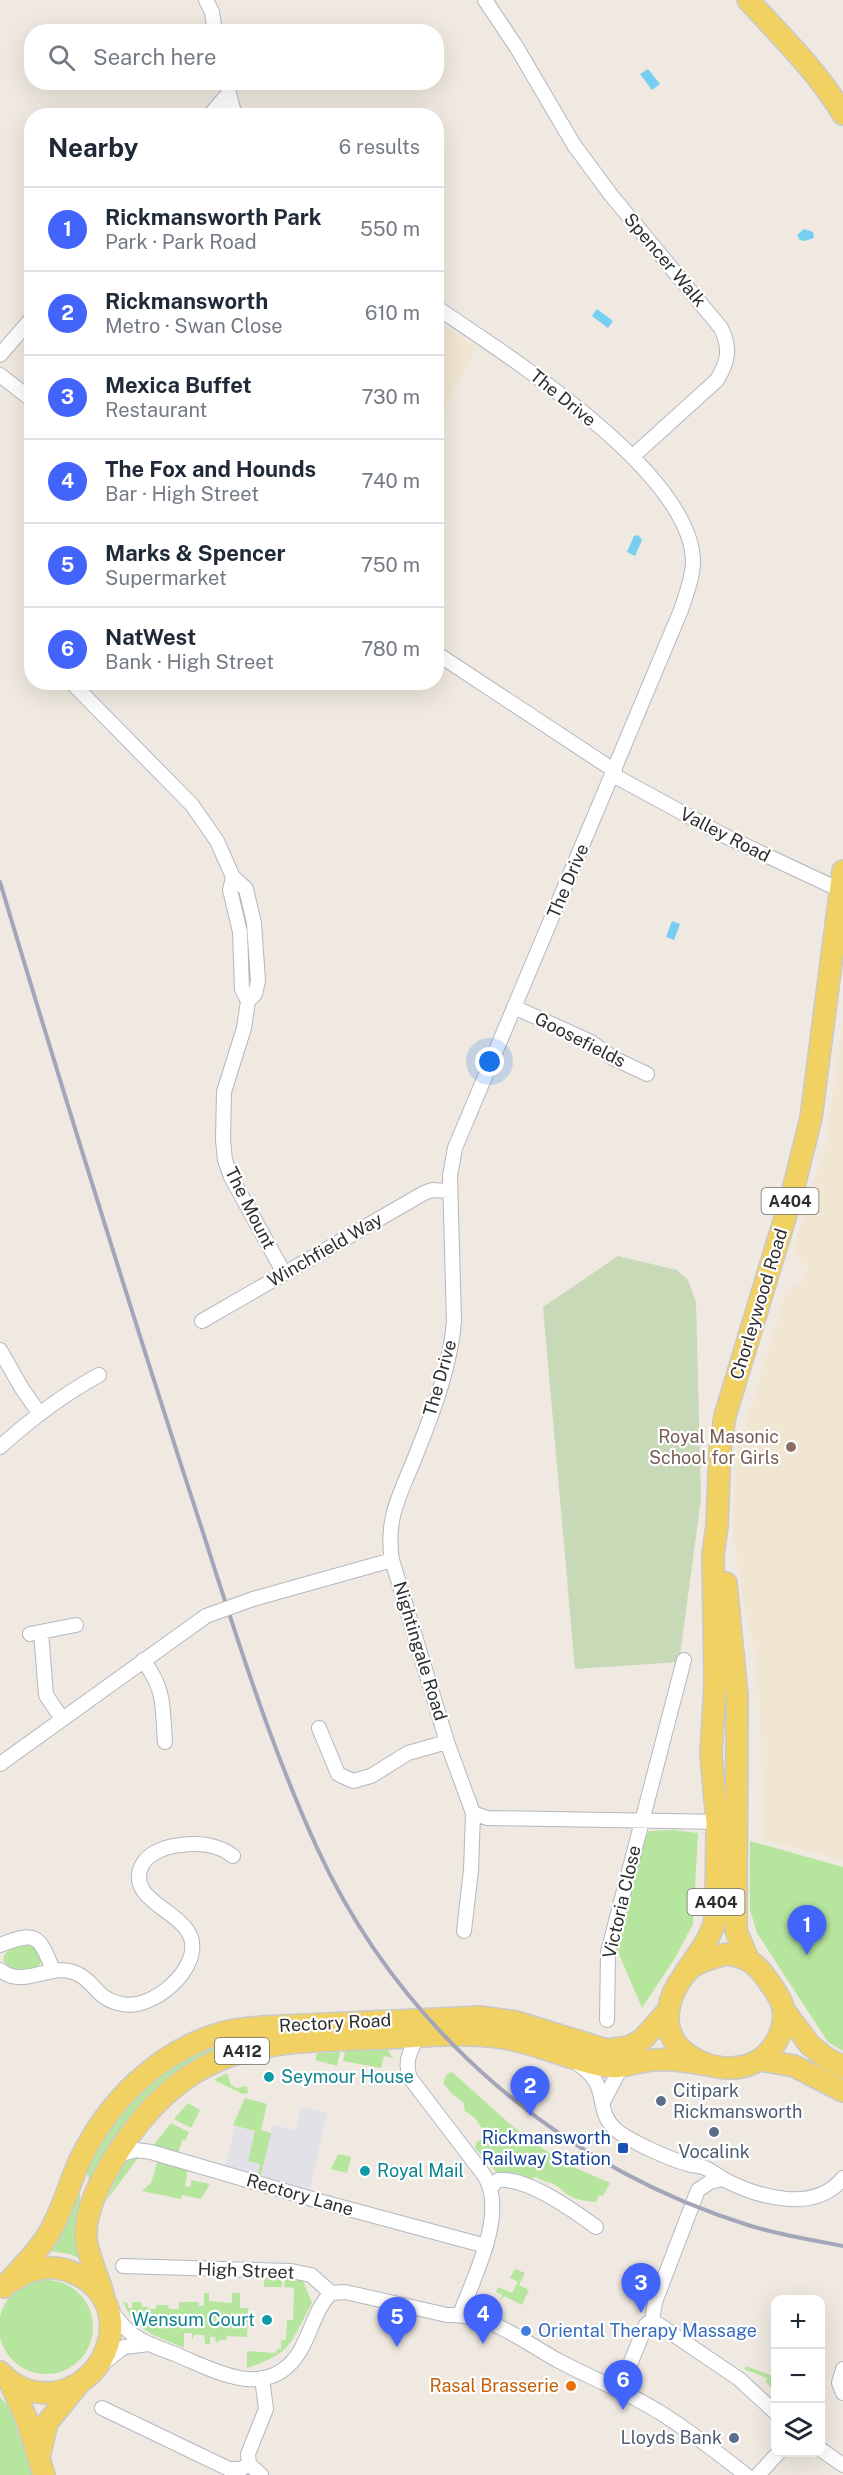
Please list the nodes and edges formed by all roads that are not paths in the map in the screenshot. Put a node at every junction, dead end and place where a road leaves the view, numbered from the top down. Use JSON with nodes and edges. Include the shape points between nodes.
{"nodes":[{"id":1,"x":206,"y":0,"type":"edge"},
{"id":2,"x":485,"y":0,"type":"edge"},
{"id":3,"x":748,"y":0,"type":"edge"},
{"id":4,"x":214,"y":24,"type":"edge"},
{"id":5,"x":226,"y":90,"type":"edge"},
{"id":6,"x":228,"y":90,"type":"edge"},
{"id":7,"x":213,"y":108,"type":"edge"},
{"id":8,"x":233,"y":108,"type":"edge"},
{"id":9,"x":843,"y":114,"type":"edge"},
{"id":10,"x":444,"y":313,"type":"edge"},
{"id":11,"x":24,"y":328,"type":"edge"},
{"id":12,"x":0,"y":356,"type":"edge"},
{"id":13,"x":0,"y":375,"type":"edge"},
{"id":14,"x":24,"y":394,"type":"edge"},
{"id":15,"x":632,"y":457,"type":"junction"},
{"id":16,"x":444,"y":658,"type":"edge"},
{"id":17,"x":79,"y":690,"type":"edge"},
{"id":18,"x":614,"y":773,"type":"junction"},
{"id":19,"x":841,"y":880,"type":"edge"},
{"id":20,"x":514,"y":1007,"type":"junction"},
{"id":21,"x":646,"y":1074,"type":"dead end"},
{"id":22,"x":450,"y":1191,"type":"junction"},
{"id":23,"x":284,"y":1273,"type":"junction"},
{"id":24,"x":202,"y":1321,"type":"dead end"},
{"id":25,"x":0,"y":1350,"type":"edge"},
{"id":26,"x":99,"y":1375,"type":"dead end"},
{"id":27,"x":39,"y":1413,"type":"junction"},
{"id":28,"x":0,"y":1447,"type":"edge"},
{"id":29,"x":392,"y":1560,"type":"junction"},
{"id":30,"x":76,"y":1625,"type":"dead end"},
{"id":31,"x":143,"y":1660,"type":"junction"},
{"id":32,"x":684,"y":1660,"type":"dead end"},
{"id":33,"x":62,"y":1719,"type":"junction"},
{"id":34,"x":319,"y":1728,"type":"dead end"},
{"id":35,"x":165,"y":1742,"type":"dead end"},
{"id":36,"x":447,"y":1742,"type":"junction"},
{"id":37,"x":0,"y":1764,"type":"edge"},
{"id":38,"x":473,"y":1813,"type":"junction"},
{"id":39,"x":641,"y":1821,"type":"junction"},
{"id":40,"x":727,"y":1822,"type":"junction"},
{"id":41,"x":233,"y":1856,"type":"dead end"},
{"id":42,"x":465,"y":1931,"type":"dead end"},
{"id":43,"x":0,"y":1945,"type":"edge"},
{"id":44,"x":748,"y":1959,"type":"junction"},
{"id":45,"x":0,"y":1970,"type":"edge"},
{"id":46,"x":53,"y":1970,"type":"junction"},
{"id":47,"x":685,"y":1973,"type":"junction"},
{"id":48,"x":783,"y":2009,"type":"junction"},
{"id":49,"x":667,"y":2012,"type":"junction"},
{"id":50,"x":607,"y":2020,"type":"dead end"},
{"id":51,"x":417,"y":2037,"type":"junction"},
{"id":52,"x":555,"y":2051,"type":"junction"},
{"id":53,"x":761,"y":2060,"type":"junction"},
{"id":54,"x":708,"y":2065,"type":"junction"},
{"id":55,"x":627,"y":2066,"type":"junction"},
{"id":56,"x":843,"y":2067,"type":"edge"},
{"id":57,"x":802,"y":2070,"type":"junction"},
{"id":58,"x":843,"y":2091,"type":"edge"},
{"id":59,"x":603,"y":2102,"type":"junction"},
{"id":60,"x":843,"y":2102,"type":"edge"},
{"id":61,"x":115,"y":2156,"type":"junction"},
{"id":62,"x":843,"y":2178,"type":"edge"},
{"id":63,"x":722,"y":2179,"type":"junction"},
{"id":64,"x":491,"y":2187,"type":"junction"},
{"id":65,"x":596,"y":2227,"type":"dead end"},
{"id":66,"x":486,"y":2246,"type":"junction"},
{"id":67,"x":123,"y":2266,"type":"dead end"},
{"id":68,"x":2,"y":2290,"type":"edge"},
{"id":69,"x":331,"y":2294,"type":"junction"},
{"id":70,"x":106,"y":2301,"type":"junction"},
{"id":71,"x":460,"y":2314,"type":"junction"},
{"id":72,"x":652,"y":2320,"type":"junction"},
{"id":73,"x":151,"y":2344,"type":"junction"},
{"id":74,"x":843,"y":2369,"type":"edge"},
{"id":75,"x":5,"y":2377,"type":"edge"},
{"id":76,"x":86,"y":2377,"type":"junction"},
{"id":77,"x":262,"y":2378,"type":"junction"},
{"id":78,"x":619,"y":2391,"type":"junction"},
{"id":79,"x":843,"y":2393,"type":"edge"},
{"id":80,"x":102,"y":2408,"type":"dead end"},
{"id":81,"x":771,"y":2408,"type":"edge"},
{"id":82,"x":825,"y":2452,"type":"edge"},
{"id":83,"x":774,"y":2457,"type":"edge"},
{"id":84,"x":249,"y":2464,"type":"junction"},
{"id":85,"x":843,"y":2465,"type":"edge"},
{"id":86,"x":41,"y":2467,"type":"edge"},
{"id":87,"x":261,"y":2475,"type":"edge"},
{"id":88,"x":746,"y":2475,"type":"edge"},
{"id":89,"x":758,"y":2475,"type":"edge"}],
"edges":[{"from":1,"to":4,"type":"street"},
{"from":2,"to":15,"type":"street","name":"Spencer Walk","via":[[574,145],[727,339],[726,366],[717,380]]},
{"from":3,"to":9,"type":"main road","via":[[802,59]]},
{"from":5,"to":7,"type":"street"},
{"from":6,"to":8,"type":"street"},
{"from":10,"to":15,"type":"street","name":"The Drive","via":[[561,394]]},
{"from":11,"to":12,"type":"street"},
{"from":13,"to":14,"type":"street"},
{"from":15,"to":18,"type":"street","name":"The Drive","via":[[666,495],[683,526],[693,560],[681,610]]},
{"from":16,"to":18,"type":"street","name":"Valley Road"},
{"from":17,"to":23,"type":"street","name":"The Mount","via":[[192,806],[216,841],[233,877],[246,889],[254,923],[258,981],[255,994],[248,1001],[244,1028],[224,1092],[223,1140],[231,1177]]},
{"from":18,"to":19,"type":"street","name":"Valley Road","via":[[725,836]]},
{"from":18,"to":20,"type":"street","name":"The Drive"},
{"from":19,"to":40,"type":"main road","name":"Chorleywood Road","number":"A404","via":[[811,1118],[725,1416],[720,1449],[717,1526],[737,1696]]},
{"from":20,"to":21,"type":"street","name":"Goosefields","via":[[591,1041]]},
{"from":20,"to":22,"type":"street","name":"The Drive","via":[[455,1148]]},
{"from":22,"to":23,"type":"street","name":"Winchfield Way","via":[[424,1193]]},
{"from":22,"to":29,"type":"street","name":"The Drive","via":[[453,1340],[447,1366],[395,1504],[390,1523]]},
{"from":23,"to":24,"type":"street","name":"Winchfield Way"},
{"from":25,"to":27,"type":"street"},
{"from":26,"to":27,"type":"street"},
{"from":27,"to":28,"type":"street"},
{"from":29,"to":31,"type":"street","name":"Nightingale Road","bridge":true,"via":[[206,1616]]},
{"from":29,"to":36,"type":"street","name":"Nightingale Road"},
{"from":30,"to":33,"type":"street","via":[[35,1633],[45,1695]]},
{"from":31,"to":33,"type":"street","name":"Nightingale Road"},
{"from":31,"to":35,"type":"street","via":[[161,1690]]},
{"from":32,"to":39,"type":"street","name":"Victoria Close"},
{"from":33,"to":37,"type":"street","name":"Nightingale Road"},
{"from":34,"to":36,"type":"street","via":[[338,1774],[353,1781],[371,1776],[408,1754]]},
{"from":36,"to":38,"type":"street","name":"Nightingale Road"},
{"from":38,"to":39,"type":"street","via":[[487,1818]]},
{"from":38,"to":42,"type":"street"},
{"from":39,"to":40,"type":"street"},
{"from":39,"to":50,"type":"street","name":"Victoria Close","via":[[608,1952]]},
{"from":40,"to":44,"type":"main road","number":"A404","via":[[736,1931]]},
{"from":40,"to":47,"type":"main road","number":"A404","via":[[714,1929]]},
{"from":41,"to":46,"type":"street","via":[[213,1846],[190,1844],[160,1850],[143,1863],[139,1879],[144,1894],[185,1926],[192,1944],[188,1962],[156,1998],[140,2005],[122,2004],[97,1992],[74,1972]]},
{"from":43,"to":46,"type":"street","via":[[24,1936],[37,1940]]},
{"from":44,"to":47,"type":"main road","via":[[726,1954],[697,1964]]},
{"from":44,"to":48,"type":"main road","via":[[764,1974]]},
{"from":45,"to":46,"type":"street","via":[[26,1978]]},
{"from":47,"to":49,"type":"main road"},
{"from":48,"to":53,"type":"main road","via":[[778,2039]]},
{"from":48,"to":56,"type":"main road","via":[[810,2045]]},
{"from":49,"to":54,"type":"main road","via":[[671,2037],[687,2054]]},
{"from":49,"to":68,"type":"main road","name":"Rectory Road","number":"A412","via":[[643,2038],[628,2047],[607,2050],[516,2022],[480,2017],[262,2027],[207,2037],[158,2064],[118,2100],[79,2162],[46,2239]]},
{"from":51,"to":52,"type":"main road","name":"Rectory Road","number":"A412","via":[[504,2038]]},
{"from":51,"to":61,"type":"main road","name":"Rectory Road","number":"A412","via":[[258,2047],[224,2056],[178,2083],[148,2111]]},
{"from":51,"to":64,"type":"street","via":[[407,2057],[411,2078]]},
{"from":52,"to":55,"type":"main road","name":"Rectory Road","number":"A412","via":[[603,2066]]},
{"from":52,"to":59,"type":"street","via":[[593,2075]]},
{"from":53,"to":54,"type":"main road","via":[[745,2067]]},
{"from":53,"to":57,"type":"main road"},
{"from":54,"to":55,"type":"main road","name":"Rectory Road","number":"A412","via":[[670,2059]]},
{"from":55,"to":59,"type":"street","via":[[613,2080]]},
{"from":57,"to":58,"type":"main road"},
{"from":57,"to":60,"type":"street"},
{"from":59,"to":63,"type":"street","via":[[609,2122],[628,2138],[687,2164],[702,2166]]},
{"from":61,"to":66,"type":"street","name":"Rectory Lane","via":[[136,2150],[151,2152]]},
{"from":61,"to":70,"type":"main road","name":"Rectory Road","number":"A412","via":[[86,2218],[86,2241]]},
{"from":62,"to":63,"type":"street","via":[[822,2196],[802,2199],[749,2191]]},
{"from":63,"to":72,"type":"street","via":[[698,2190],[655,2302]]},
{"from":64,"to":65,"type":"street","via":[[498,2180],[522,2183]]},
{"from":64,"to":66,"type":"street","via":[[494,2202]]},
{"from":66,"to":71,"type":"street"},
{"from":67,"to":69,"type":"street","name":"High Street","via":[[291,2271],[311,2275]]},
{"from":68,"to":70,"type":"main road","via":[[32,2270],[61,2268],[86,2279]]},
{"from":69,"to":71,"type":"street","via":[[345,2292]]},
{"from":69,"to":77,"type":"street","via":[[301,2351],[288,2367]]},
{"from":70,"to":73,"type":"street","via":[[134,2335]]},
{"from":70,"to":76,"type":"main road","name":"Rectory Road","via":[[111,2331],[108,2345]]},
{"from":71,"to":78,"type":"street","via":[[504,2327]]},
{"from":72,"to":78,"type":"street","via":[[646,2325]]},
{"from":72,"to":81,"type":"street","via":[[739,2379]]},
{"from":73,"to":76,"type":"street","via":[[124,2347]]},
{"from":73,"to":77,"type":"street","via":[[232,2377]]},
{"from":74,"to":79,"type":"street","via":[[839,2383]]},
{"from":75,"to":76,"type":"main road","via":[[24,2390],[40,2392],[62,2391]]},
{"from":75,"to":86,"type":"main road","via":[[24,2411]]},
{"from":76,"to":86,"type":"main road","name":"Rectory Road","via":[[47,2422]]},
{"from":77,"to":84,"type":"street","via":[[266,2409],[248,2454]]},
{"from":78,"to":88,"type":"street","via":[[703,2440]]},
{"from":80,"to":84,"type":"street","via":[[229,2469]]},
{"from":82,"to":85,"type":"street"},
{"from":83,"to":89,"type":"street"},
{"from":84,"to":87,"type":"street"}]}
